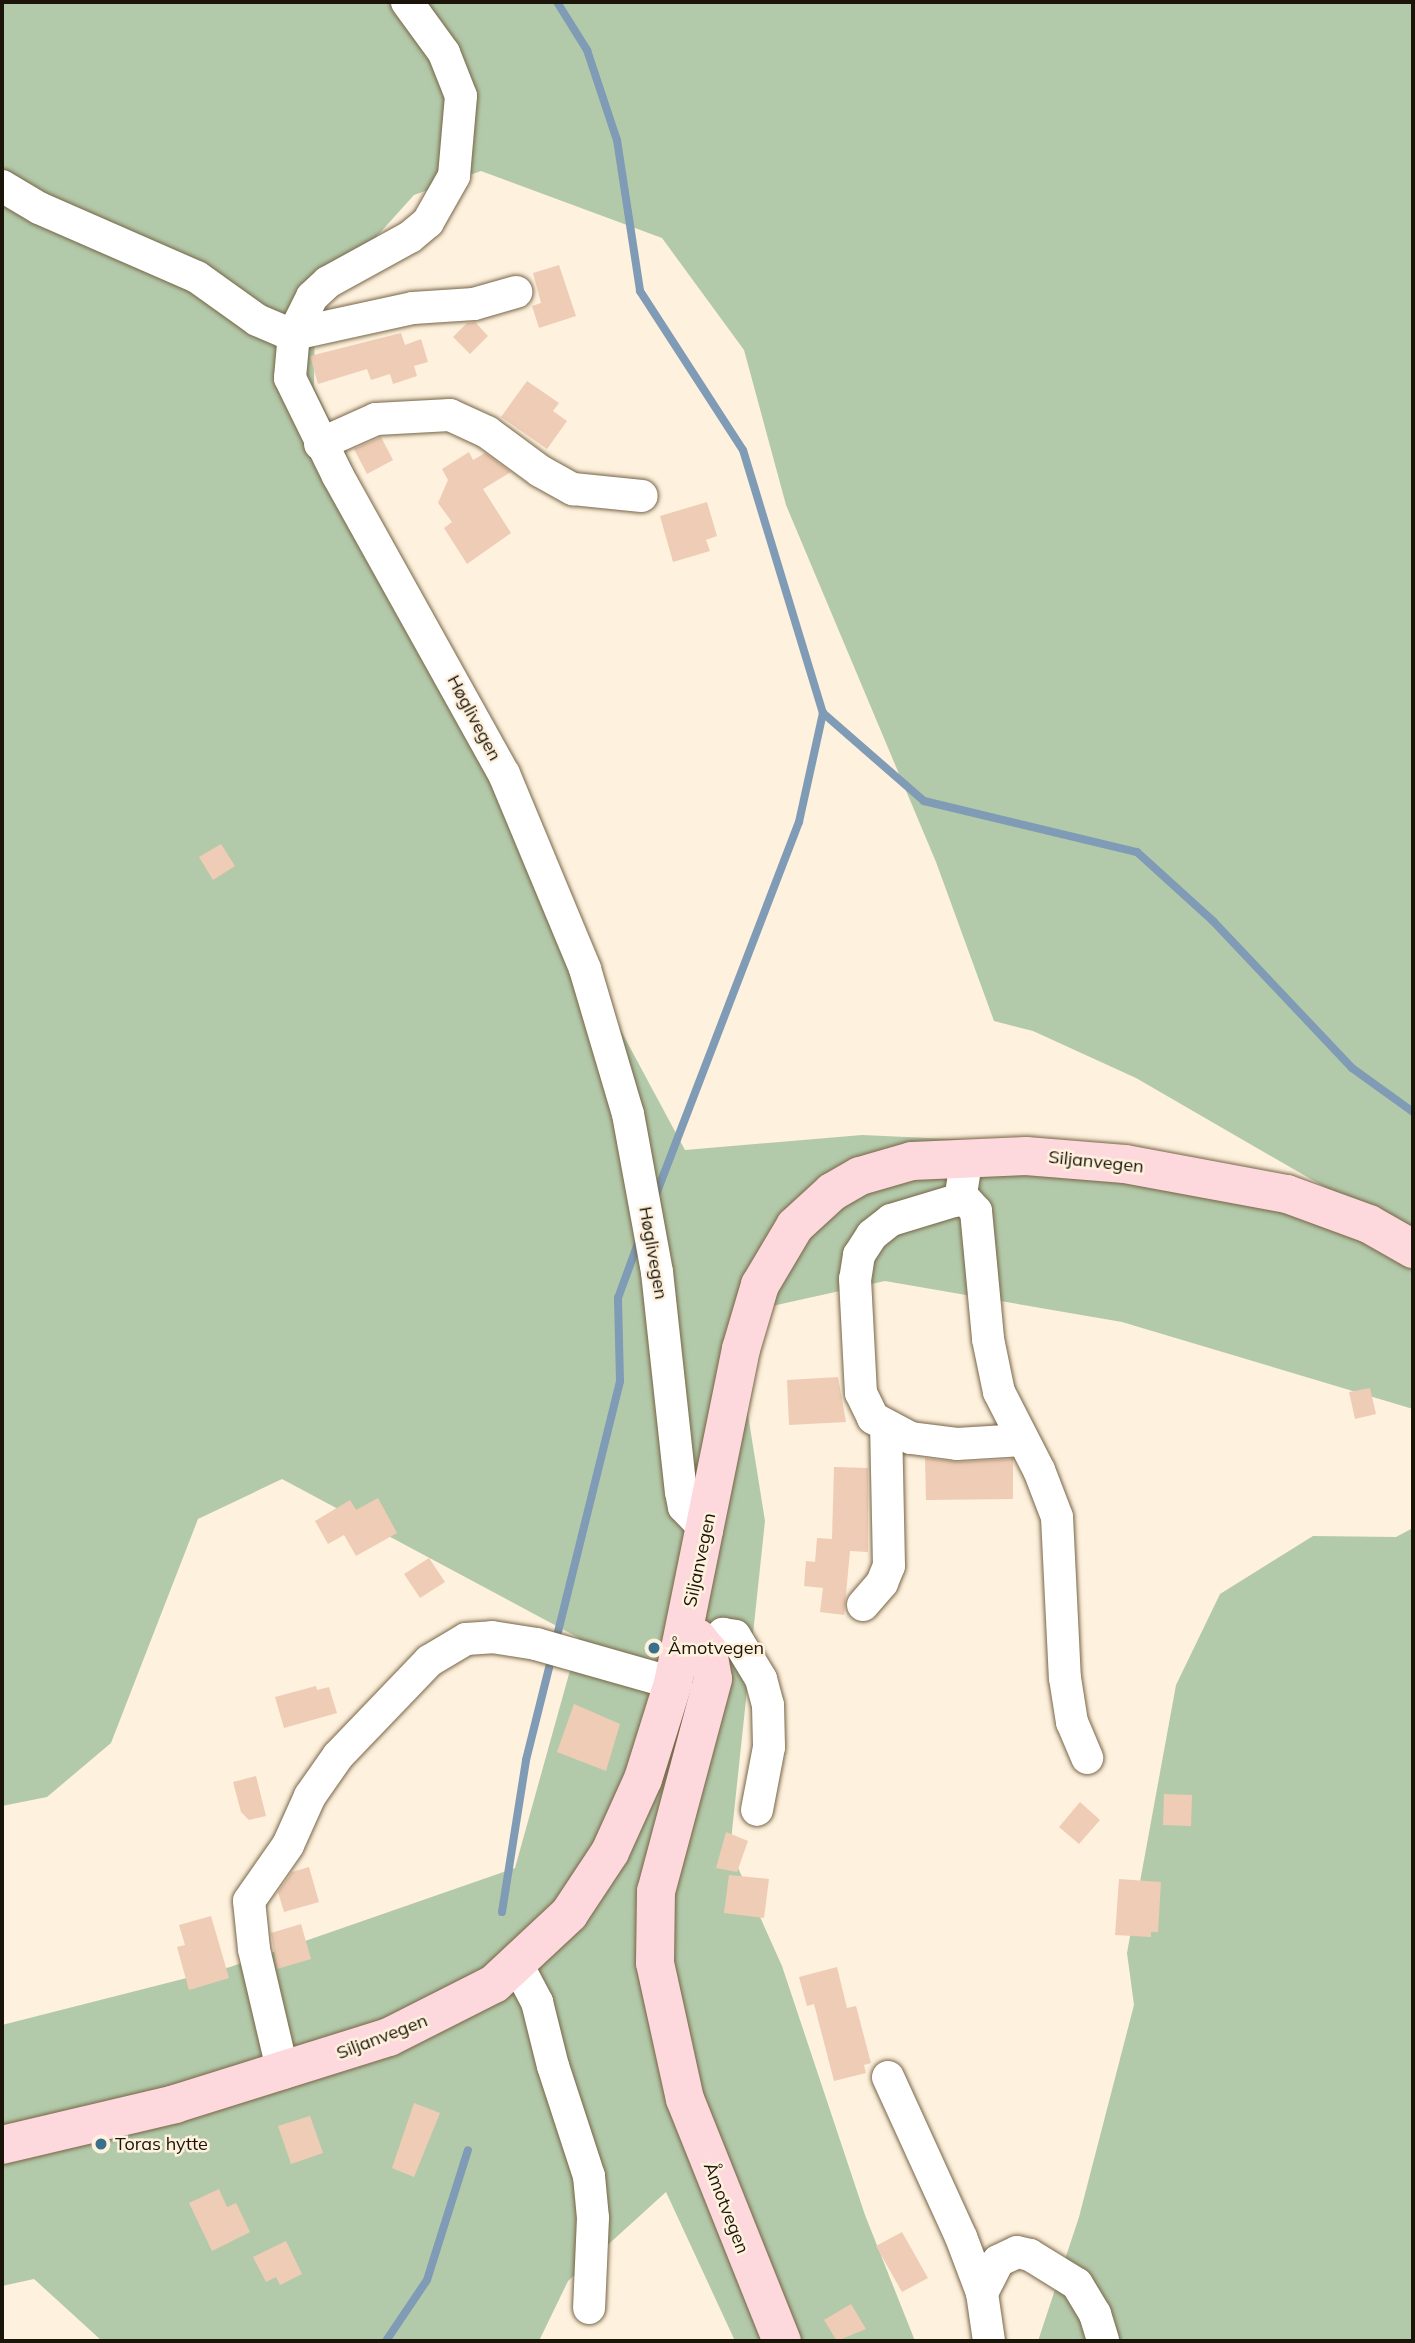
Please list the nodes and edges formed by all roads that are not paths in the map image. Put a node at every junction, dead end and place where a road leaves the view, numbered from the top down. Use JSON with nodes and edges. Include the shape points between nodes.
{"nodes":[{"id":1,"x":407,"y":2,"type":"edge"},
{"id":2,"x":2,"y":186,"type":"edge"},
{"id":3,"x":516,"y":292,"type":"dead end"},
{"id":4,"x":294,"y":333,"type":"junction"},
{"id":5,"x":320,"y":444,"type":"junction"},
{"id":6,"x":642,"y":496,"type":"dead end"},
{"id":7,"x":965,"y":1156,"type":"junction"},
{"id":8,"x":961,"y":1195,"type":"junction"},
{"id":9,"x":1413,"y":1249,"type":"edge"},
{"id":10,"x":886,"y":1428,"type":"junction"},
{"id":11,"x":1023,"y":1440,"type":"junction"},
{"id":12,"x":707,"y":1531,"type":"junction"},
{"id":13,"x":863,"y":1605,"type":"dead end"},
{"id":14,"x":696,"y":1642,"type":"junction"},
{"id":15,"x":673,"y":1683,"type":"junction"},
{"id":16,"x":1087,"y":1758,"type":"dead end"},
{"id":17,"x":757,"y":1810,"type":"dead end"},
{"id":18,"x":518,"y":1966,"type":"junction"},
{"id":19,"x":283,"y":2073,"type":"junction"},
{"id":20,"x":888,"y":2077,"type":"dead end"},
{"id":21,"x":2,"y":2145,"type":"edge"},
{"id":22,"x":982,"y":2293,"type":"junction"},
{"id":23,"x":589,"y":2308,"type":"dead end"},
{"id":24,"x":782,"y":2341,"type":"edge"},
{"id":25,"x":989,"y":2341,"type":"edge"},
{"id":26,"x":1103,"y":2341,"type":"edge"}],
"edges":[{"from":1,"to":4,"type":"street","name":"Høglivegen","via":[[444,53],[461,96],[454,176],[429,222],[328,282],[303,310]]},
{"from":2,"to":4,"type":"street","via":[[39,208],[197,277],[257,320]]},
{"from":3,"to":4,"type":"street","via":[[474,304],[413,308]]},
{"from":4,"to":5,"type":"street","name":"Høglivegen","via":[[290,378]]},
{"from":5,"to":6,"type":"street","via":[[376,419],[450,415],[487,432],[573,489]]},
{"from":5,"to":12,"type":"street","name":"Høglivegen","via":[[455,682],[546,867],[615,1065],[659,1283],[681,1492],[684,1507]]},
{"from":7,"to":8,"type":"street"},
{"from":7,"to":9,"type":"main road","name":"Siljanvegen","via":[[1059,1158],[1201,1175],[1341,1212]]},
{"from":7,"to":12,"type":"main road","name":"Siljanvegen","via":[[912,1161],[860,1176],[814,1207],[783,1241],[760,1285],[741,1349]]},
{"from":8,"to":10,"type":"street","via":[[891,1220],[872,1235],[859,1255],[855,1279],[860,1393],[867,1411]]},
{"from":8,"to":11,"type":"street","via":[[976,1211],[992,1365],[999,1392]]},
{"from":10,"to":11,"type":"street","via":[[936,1443]]},
{"from":10,"to":13,"type":"street","via":[[889,1566],[882,1583]]},
{"from":11,"to":16,"type":"street","via":[[1057,1517],[1065,1678],[1072,1722]]},
{"from":12,"to":14,"type":"main road","name":"Siljanvegen"},
{"from":14,"to":15,"type":"main road","name":"Siljanvegen"},
{"from":14,"to":17,"type":"street","via":[[723,1634],[736,1636],[761,1679],[768,1704],[769,1747]]},
{"from":14,"to":24,"type":"main road","name":"Åmotvegen","via":[[713,1679],[656,1891],[655,1963],[685,2099]]},
{"from":15,"to":18,"type":"main road","name":"Siljanvegen","via":[[643,1779],[611,1852],[569,1914]]},
{"from":15,"to":19,"type":"street","via":[[536,1644],[492,1637],[466,1639],[429,1661],[338,1756],[310,1796],[288,1845],[249,1901],[254,1949]]},
{"from":18,"to":19,"type":"main road","name":"Siljanvegen","via":[[432,2018]]},
{"from":18,"to":23,"type":"street","via":[[537,2002],[552,2066],[589,2176],[593,2218]]},
{"from":19,"to":21,"type":"main road","name":"Siljanvegen"},
{"from":20,"to":22,"type":"street"},
{"from":22,"to":25,"type":"street"},
{"from":22,"to":26,"type":"street","via":[[998,2260],[1017,2252],[1030,2255],[1077,2284]]}]}
